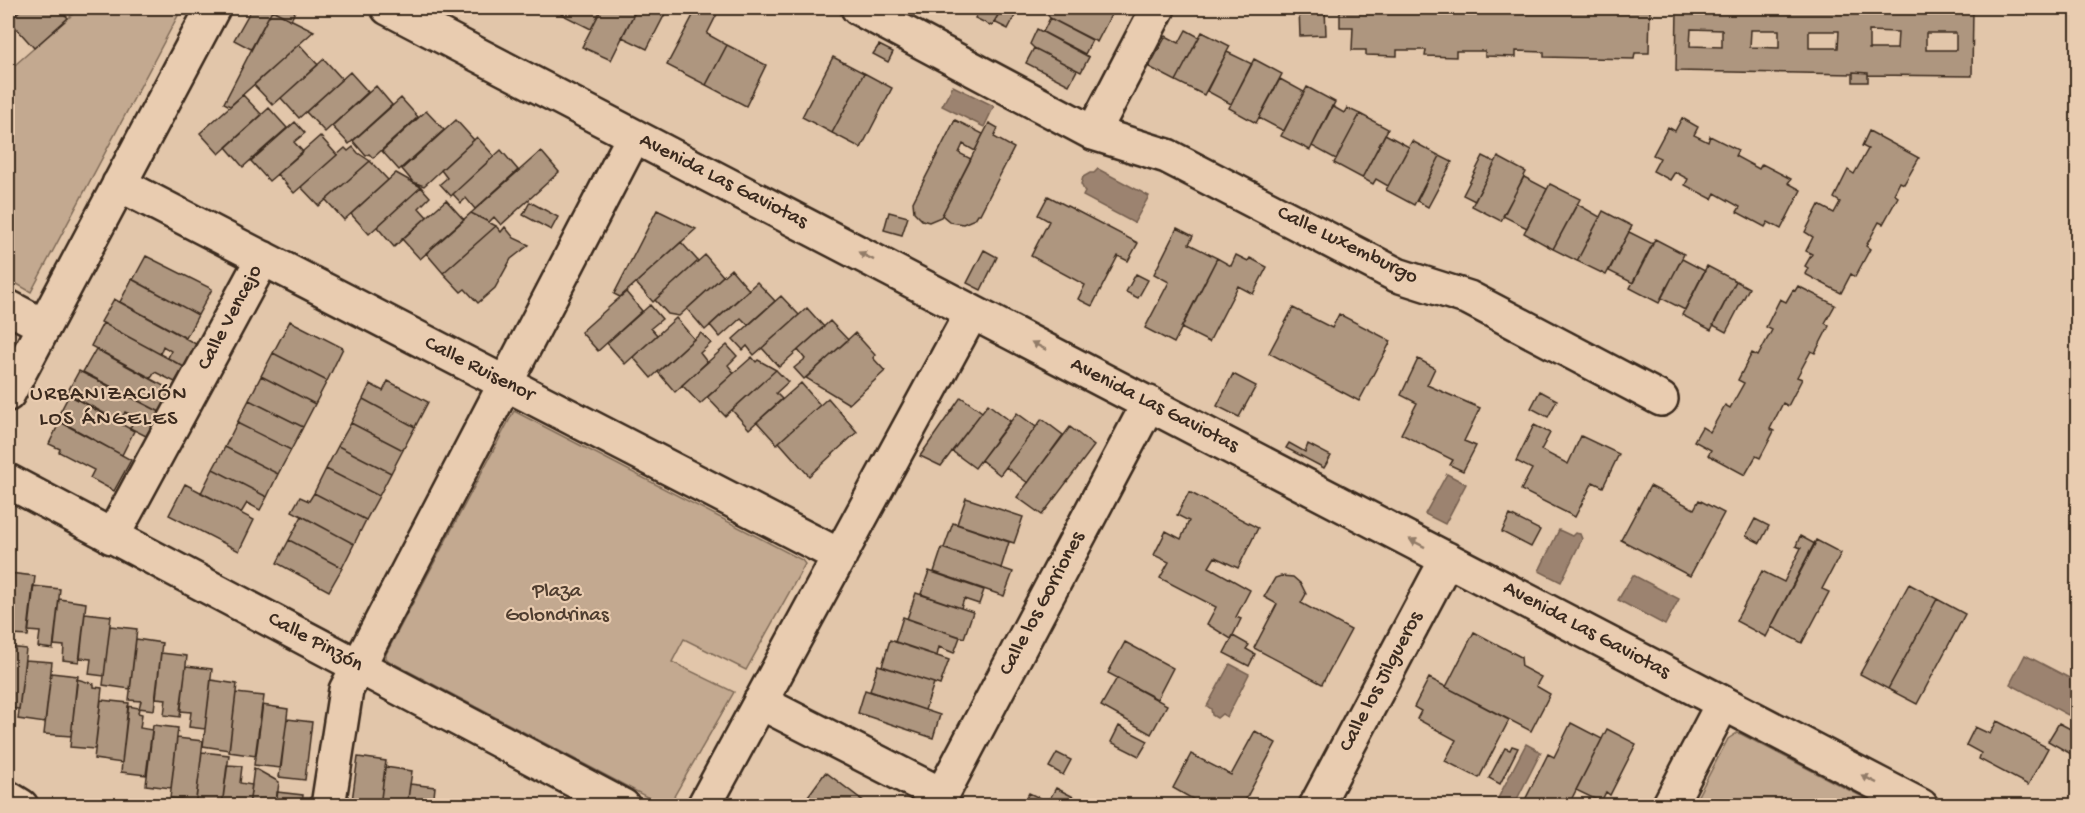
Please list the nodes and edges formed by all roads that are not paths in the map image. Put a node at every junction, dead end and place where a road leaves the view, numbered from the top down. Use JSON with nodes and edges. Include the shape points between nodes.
{"nodes":[{"id":1,"x":213,"y":8,"type":"edge"},
{"id":2,"x":388,"y":8,"type":"edge"},
{"id":3,"x":858,"y":8,"type":"edge"},
{"id":4,"x":1158,"y":8,"type":"edge"},
{"id":5,"x":1094,"y":132,"type":"junction"},
{"id":6,"x":634,"y":136,"type":"junction"},
{"id":7,"x":119,"y":184,"type":"junction"},
{"id":8,"x":263,"y":258,"type":"junction"},
{"id":9,"x":8,"y":307,"type":"edge"},
{"id":10,"x":972,"y":312,"type":"junction"},
{"id":11,"x":44,"y":326,"type":"junction"},
{"id":12,"x":506,"y":383,"type":"junction"},
{"id":13,"x":8,"y":394,"type":"edge"},
{"id":14,"x":1661,"y":399,"type":"dead end"},
{"id":15,"x":1149,"y":403,"type":"junction"},
{"id":16,"x":8,"y":481,"type":"edge"},
{"id":17,"x":112,"y":537,"type":"junction"},
{"id":18,"x":840,"y":556,"type":"junction"},
{"id":19,"x":1448,"y":559,"type":"junction"},
{"id":20,"x":358,"y":666,"type":"junction"},
{"id":21,"x":760,"y":702,"type":"junction"},
{"id":22,"x":1723,"y":703,"type":"junction"},
{"id":23,"x":8,"y":798,"type":"edge"},
{"id":24,"x":939,"y":800,"type":"edge"},
{"id":25,"x":21,"y":806,"type":"edge"},
{"id":26,"x":328,"y":806,"type":"edge"},
{"id":27,"x":623,"y":806,"type":"edge"},
{"id":28,"x":704,"y":806,"type":"edge"},
{"id":29,"x":1316,"y":806,"type":"edge"},
{"id":30,"x":1669,"y":806,"type":"edge"},
{"id":31,"x":1921,"y":806,"type":"edge"}],
"edges":[{"from":1,"to":7,"type":"street"},
{"from":2,"to":6,"type":"street","name":"Avenida Las Gaviotas"},
{"from":3,"to":5,"type":"street","name":"Calle Luxemburgo"},
{"from":4,"to":5,"type":"street"},
{"from":5,"to":14,"type":"street","name":"Calle Luxemburgo","via":[[1167,156],[1397,275],[1469,298]]},
{"from":10,"to":6,"type":"street","name":"Avenida Las Gaviotas","one_way":true},
{"from":6,"to":12,"type":"street"},
{"from":7,"to":8,"type":"street","name":"Calle Ruisenor"},
{"from":7,"to":11,"type":"street"},
{"from":8,"to":12,"type":"street","name":"Calle Ruisenor"},
{"from":8,"to":17,"type":"street","name":"Calle Vencejo"},
{"from":9,"to":11,"type":"street"},
{"from":15,"to":10,"type":"street","name":"Avenida Las Gaviotas","one_way":true},
{"from":10,"to":18,"type":"street"},
{"from":11,"to":13,"type":"street"},
{"from":12,"to":18,"type":"street","name":"Calle Ruisenor"},
{"from":12,"to":20,"type":"street"},
{"from":19,"to":15,"type":"street","name":"Avenida Las Gaviotas","one_way":true},
{"from":15,"to":24,"type":"street","name":"Calle los Gorriones"},
{"from":16,"to":17,"type":"street","name":"Calle Pinzón"},
{"from":17,"to":20,"type":"street","name":"Calle Pinzón"},
{"from":18,"to":21,"type":"street"},
{"from":19,"to":22,"type":"street","name":"Avenida Las Gaviotas"},
{"from":19,"to":29,"type":"street","name":"Calle los Jilgueros"},
{"from":20,"to":26,"type":"street","via":[[346,690]]},
{"from":20,"to":27,"type":"street","name":"Calle Pinzón"},
{"from":21,"to":24,"type":"street"},
{"from":21,"to":28,"type":"street"},
{"from":22,"to":30,"type":"street"},
{"from":31,"to":22,"type":"street","name":"Avenida Las Gaviotas","one_way":true},
{"from":23,"to":25,"type":"street"}]}
